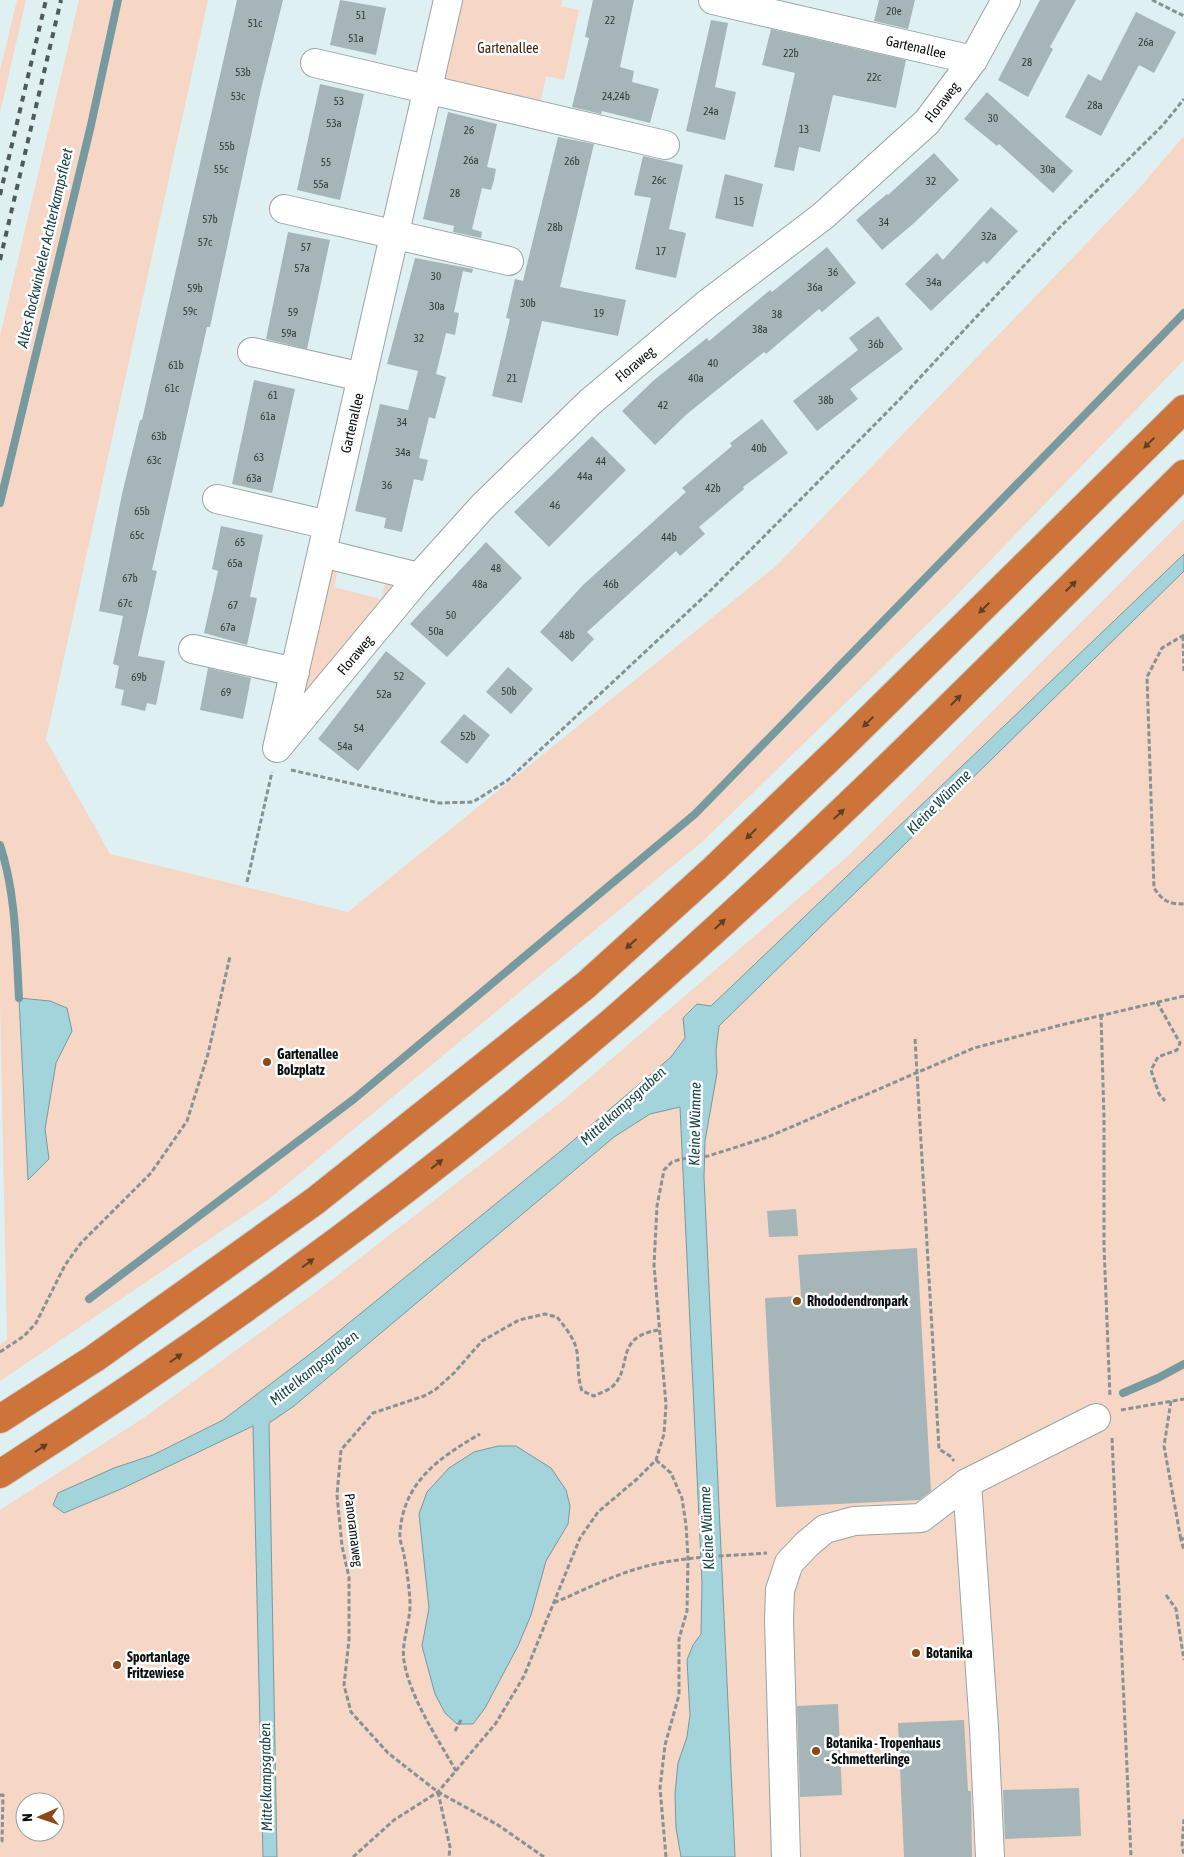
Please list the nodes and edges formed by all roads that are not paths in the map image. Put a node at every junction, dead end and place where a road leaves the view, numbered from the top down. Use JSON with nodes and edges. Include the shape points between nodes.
{"nodes":[{"id":1,"x":448,"y":0,"type":"edge"},
{"id":2,"x":713,"y":0,"type":"edge"},
{"id":3,"x":1006,"y":0,"type":"edge"},
{"id":4,"x":973,"y":60,"type":"junction"},
{"id":5,"x":315,"y":63,"type":"dead end"},
{"id":6,"x":428,"y":89,"type":"junction"},
{"id":7,"x":665,"y":144,"type":"dead end"},
{"id":8,"x":284,"y":209,"type":"dead end"},
{"id":9,"x":395,"y":235,"type":"junction"},
{"id":10,"x":509,"y":261,"type":"dead end"},
{"id":11,"x":252,"y":352,"type":"dead end"},
{"id":12,"x":362,"y":377,"type":"junction"},
{"id":13,"x":1184,"y":409,"type":"edge"},
{"id":14,"x":1178,"y":481,"type":"edge"},
{"id":15,"x":217,"y":499,"type":"dead end"},
{"id":16,"x":328,"y":525,"type":"junction"},
{"id":17,"x":322,"y":553,"type":"junction"},
{"id":18,"x":420,"y":577,"type":"junction"},
{"id":19,"x":193,"y":648,"type":"dead end"},
{"id":20,"x":295,"y":672,"type":"junction"},
{"id":21,"x":278,"y":761,"type":"joint"},
{"id":22,"x":1096,"y":1418,"type":"road end"},
{"id":23,"x":0,"y":1419,"type":"edge"},
{"id":24,"x":0,"y":1474,"type":"edge"},
{"id":25,"x":967,"y":1483,"type":"junction"},
{"id":26,"x":786,"y":1857,"type":"edge"},
{"id":27,"x":990,"y":1857,"type":"edge"}],
"edges":[{"from":1,"to":6,"type":"street","name":"Gartenallee"},
{"from":2,"to":4,"type":"street","name":"Gartenallee"},
{"from":3,"to":4,"type":"street","name":"Floraweg"},
{"from":4,"to":18,"type":"street","name":"Floraweg","via":[[927,122],[823,216],[708,304],[590,402],[483,506]]},
{"from":5,"to":6,"type":"street"},
{"from":6,"to":7,"type":"street"},
{"from":6,"to":9,"type":"street","name":"Gartenallee"},
{"from":8,"to":9,"type":"street"},
{"from":9,"to":10,"type":"street"},
{"from":9,"to":12,"type":"street","name":"Gartenallee"},
{"from":11,"to":12,"type":"street"},
{"from":12,"to":16,"type":"street","name":"Gartenallee"},
{"from":13,"to":23,"type":"highway","one_way":true,"via":[[834,754],[586,985],[315,1201],[95,1358]]},
{"from":24,"to":14,"type":"highway","one_way":true,"via":[[121,1396],[341,1239],[480,1131],[613,1020],[871,784]]},
{"from":15,"to":16,"type":"street"},
{"from":16,"to":17,"type":"street","name":"Gartenallee"},
{"from":17,"to":18,"type":"street"},
{"from":17,"to":20,"type":"street","name":"Gartenallee"},
{"from":18,"to":21,"type":"street","name":"Floraweg"},
{"from":19,"to":20,"type":"street"},
{"from":20,"to":21,"type":"street","name":"Gartenallee"},
{"from":22,"to":25,"type":"street"},
{"from":25,"to":26,"type":"street","via":[[922,1518],[854,1521],[825,1529],[789,1563],[780,1590]]},
{"from":25,"to":27,"type":"street"}]}
